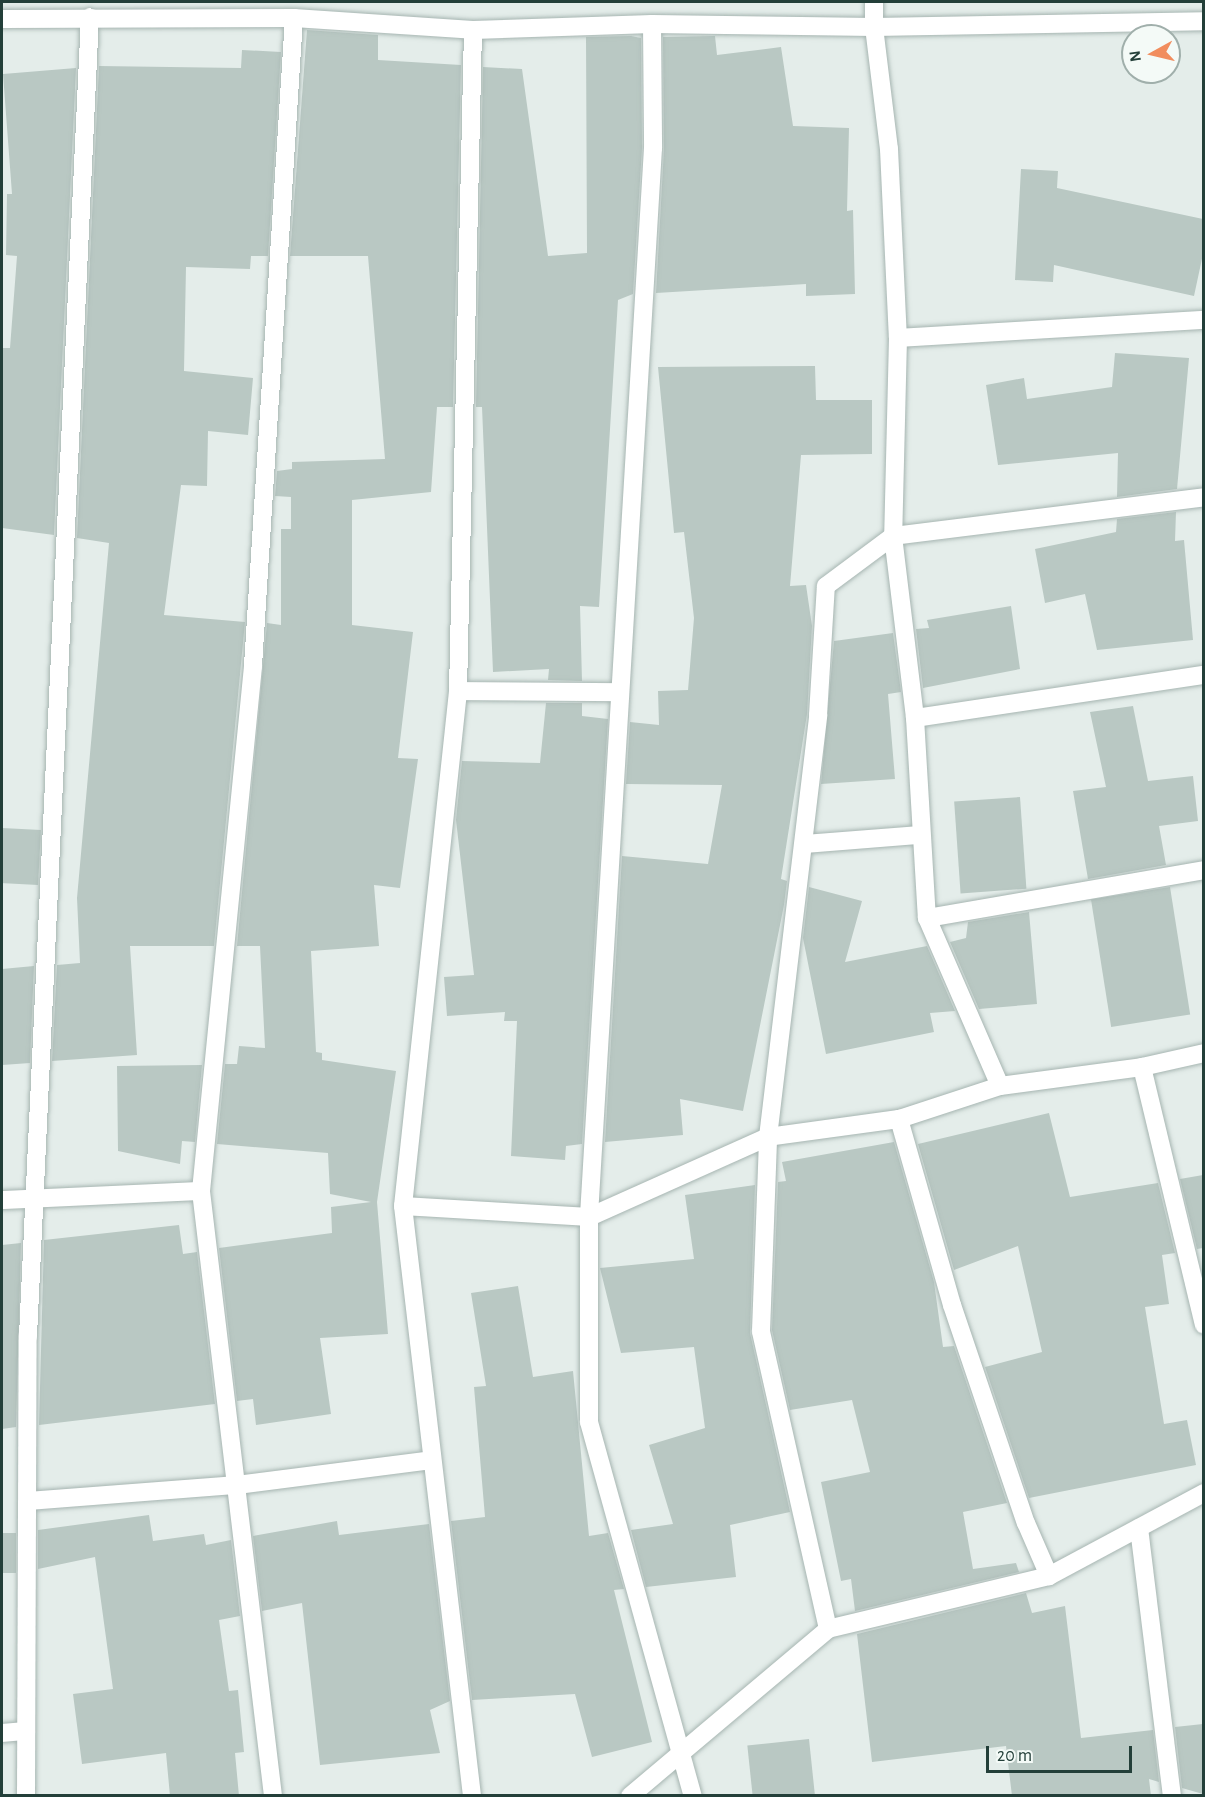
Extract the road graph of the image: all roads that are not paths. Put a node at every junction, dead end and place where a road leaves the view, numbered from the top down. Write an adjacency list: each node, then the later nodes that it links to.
1 (874, 2): 7 (street)
2 (90, 17): 3 (street); 4 (street); 28 (street)
3 (294, 18): 8 (street); 26 (street)
4 (2, 19)
5 (1203, 21): 7 (street)
6 (652, 24): 7 (street); 8 (street); 15 (street)
7 (874, 27): 10 (street)
8 (473, 30): 14 (street)
9 (1203, 320): 10 (street)
10 (898, 339): 12 (street)
11 (1203, 497): 12 (street)
12 (892, 536): 16 (street); 18 (street)
13 (1203, 675): 16 (street)
14 (458, 691): 15 (street); 29 (street)
15 (620, 692): 30 (street)
16 (915, 718): 17 (street)
17 (918, 835): 18 (street); 20 (street)
18 (804, 844): 25 (street)
19 (1203, 870): 20 (street)
20 (927, 918): 23 (street)
21 (1203, 1053): 22 (street)
22 (1142, 1067): 23 (street); 31 (street)
23 (1000, 1086): 24 (street)
24 (900, 1119): 25 (street); 37 (street)
25 (768, 1137): 30 (street); 38 (street)
26 (201, 1191): 28 (street); 33 (street)
27 (2, 1200): 28 (street)
28 (34, 1201): 35 (street)
29 (403, 1206): 30 (street); 32 (street)
30 (589, 1216): 41 (street)
31 (1203, 1325)
32 (431, 1460): 33 (street); 44 (street)
33 (237, 1485): 35 (street); 43 (street)
34 (1203, 1493): 36 (street)
35 (28, 1501): 39 (street)
36 (1139, 1528): 37 (street); 47 (street)
37 (1049, 1576): 38 (street)
38 (828, 1629): 41 (street)
39 (26, 1731): 40 (street); 42 (street)
40 (2, 1732)
41 (679, 1751): 45 (street); 46 (street)
42 (26, 1796)
43 (273, 1796)
44 (472, 1796)
45 (630, 1796)
46 (693, 1796)
47 (1172, 1796)

